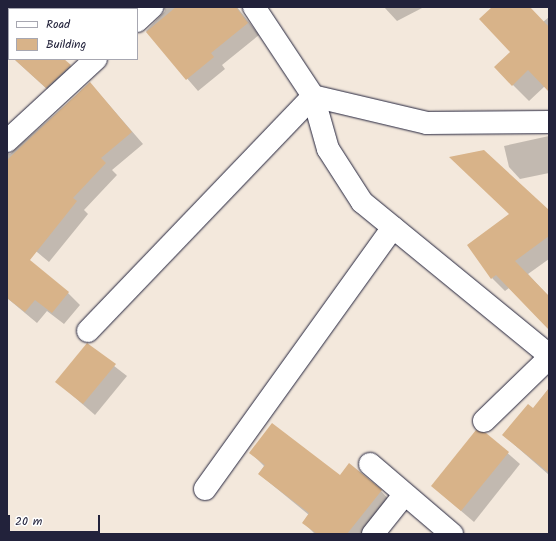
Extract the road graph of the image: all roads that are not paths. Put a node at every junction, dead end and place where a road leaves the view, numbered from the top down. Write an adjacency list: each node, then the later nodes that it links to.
1 (152, 7): 3 (street)
2 (254, 7): 5 (street)
3 (138, 19)
4 (95, 60): 7 (street)
5 (313, 96): 6 (street); 8 (street); 9 (street)
6 (549, 122)
7 (7, 141)
8 (393, 227): 10 (street); 13 (street)
9 (88, 331)
10 (549, 356): 11 (street)
11 (484, 421)
12 (370, 464): 14 (street)
13 (205, 489)
14 (404, 495): 15 (street); 16 (street)
15 (373, 534)
16 (452, 534)

